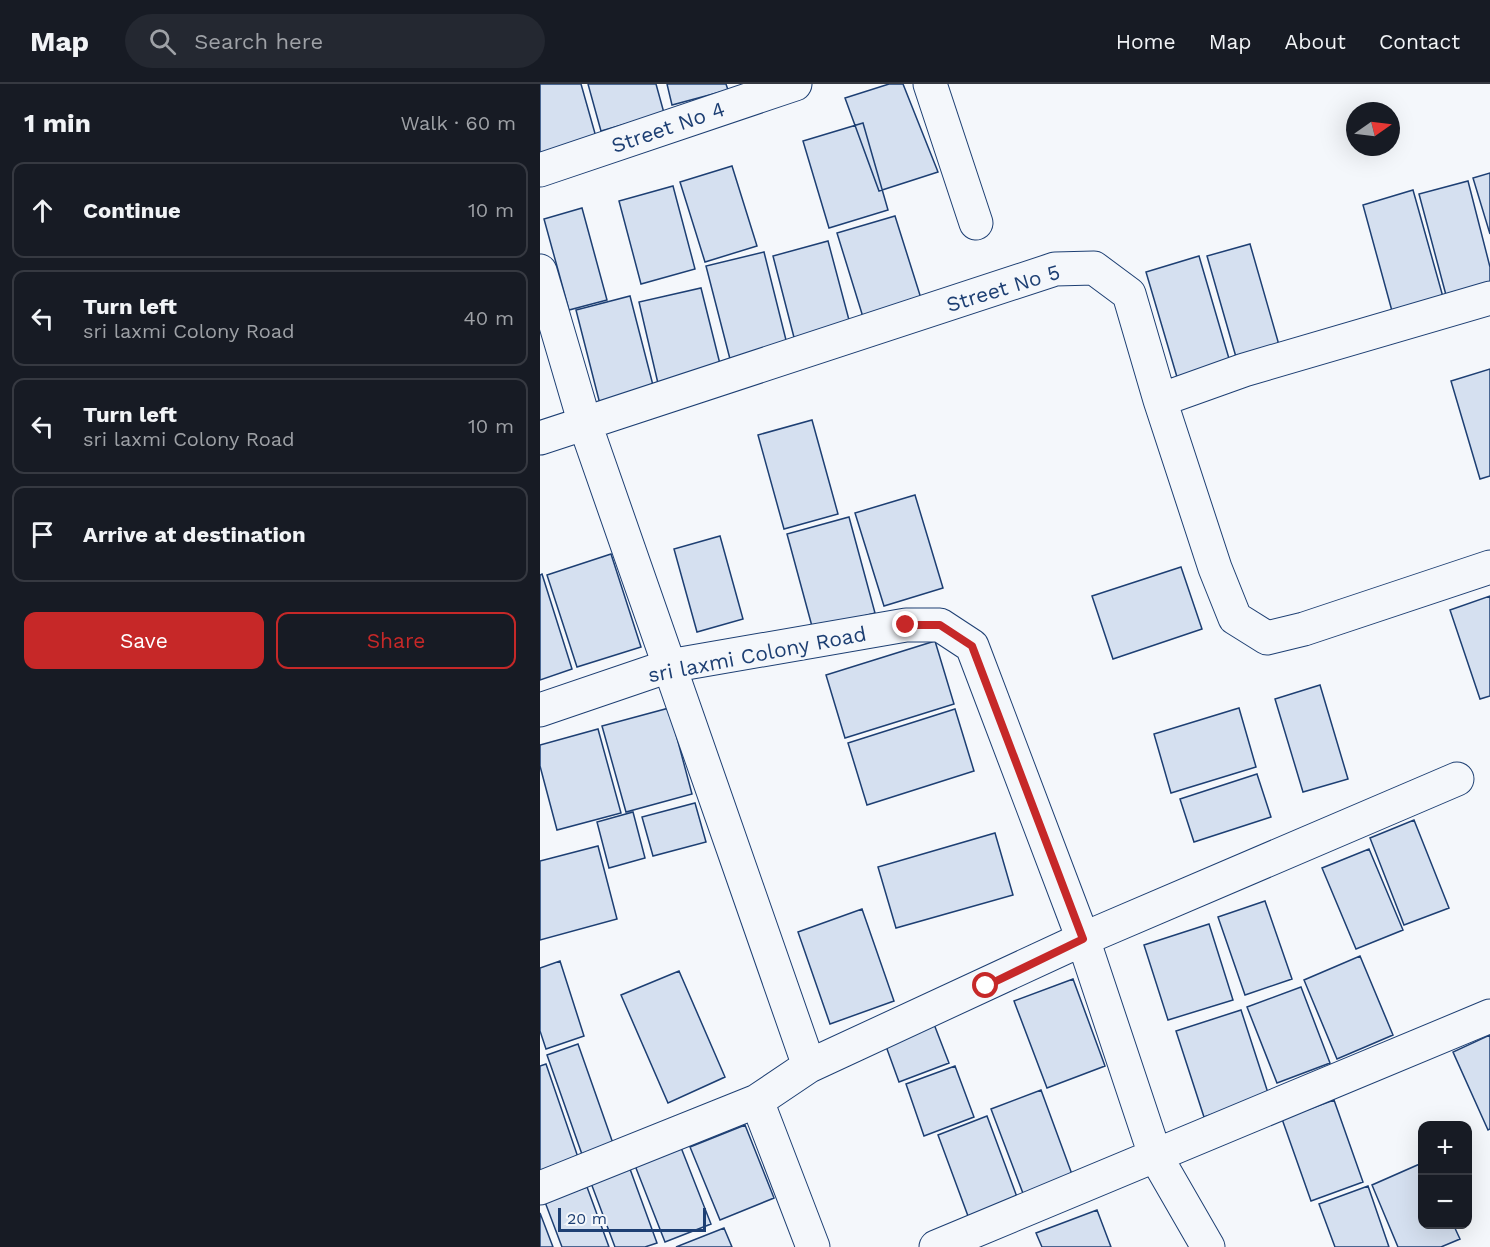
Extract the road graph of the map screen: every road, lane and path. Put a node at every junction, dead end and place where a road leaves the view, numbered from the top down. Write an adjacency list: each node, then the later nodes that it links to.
1 (795, 84): 3 (street, Street No 4)
2 (930, 84): 4 (street)
3 (540, 170)
4 (976, 223)
5 (540, 271): 8 (street)
6 (1490, 298): 7 (street)
7 (1160, 400): 8 (street, Street No 5); 10 (street, Street No 5)
8 (585, 424): 9 (street, Street No 5); 11 (street)
9 (540, 438)
10 (1490, 567)
11 (669, 666): 12 (street, sri laxmi Colony Road); 14 (street, sri laxmi Colony Road); 16 (street)
12 (540, 710)
13 (1457, 779): 14 (street)
14 (1083, 939): 16 (street); 18 (street, sri laxmi Colony Road)
15 (1490, 1016): 18 (street)
16 (809, 1066): 17 (street)
17 (757, 1101): 19 (street); 20 (street)
18 (1155, 1155): 21 (street); 22 (street, sri laxmi Colony Road)
19 (540, 1188)
20 (813, 1247)
21 (936, 1247)
22 (1208, 1247)

